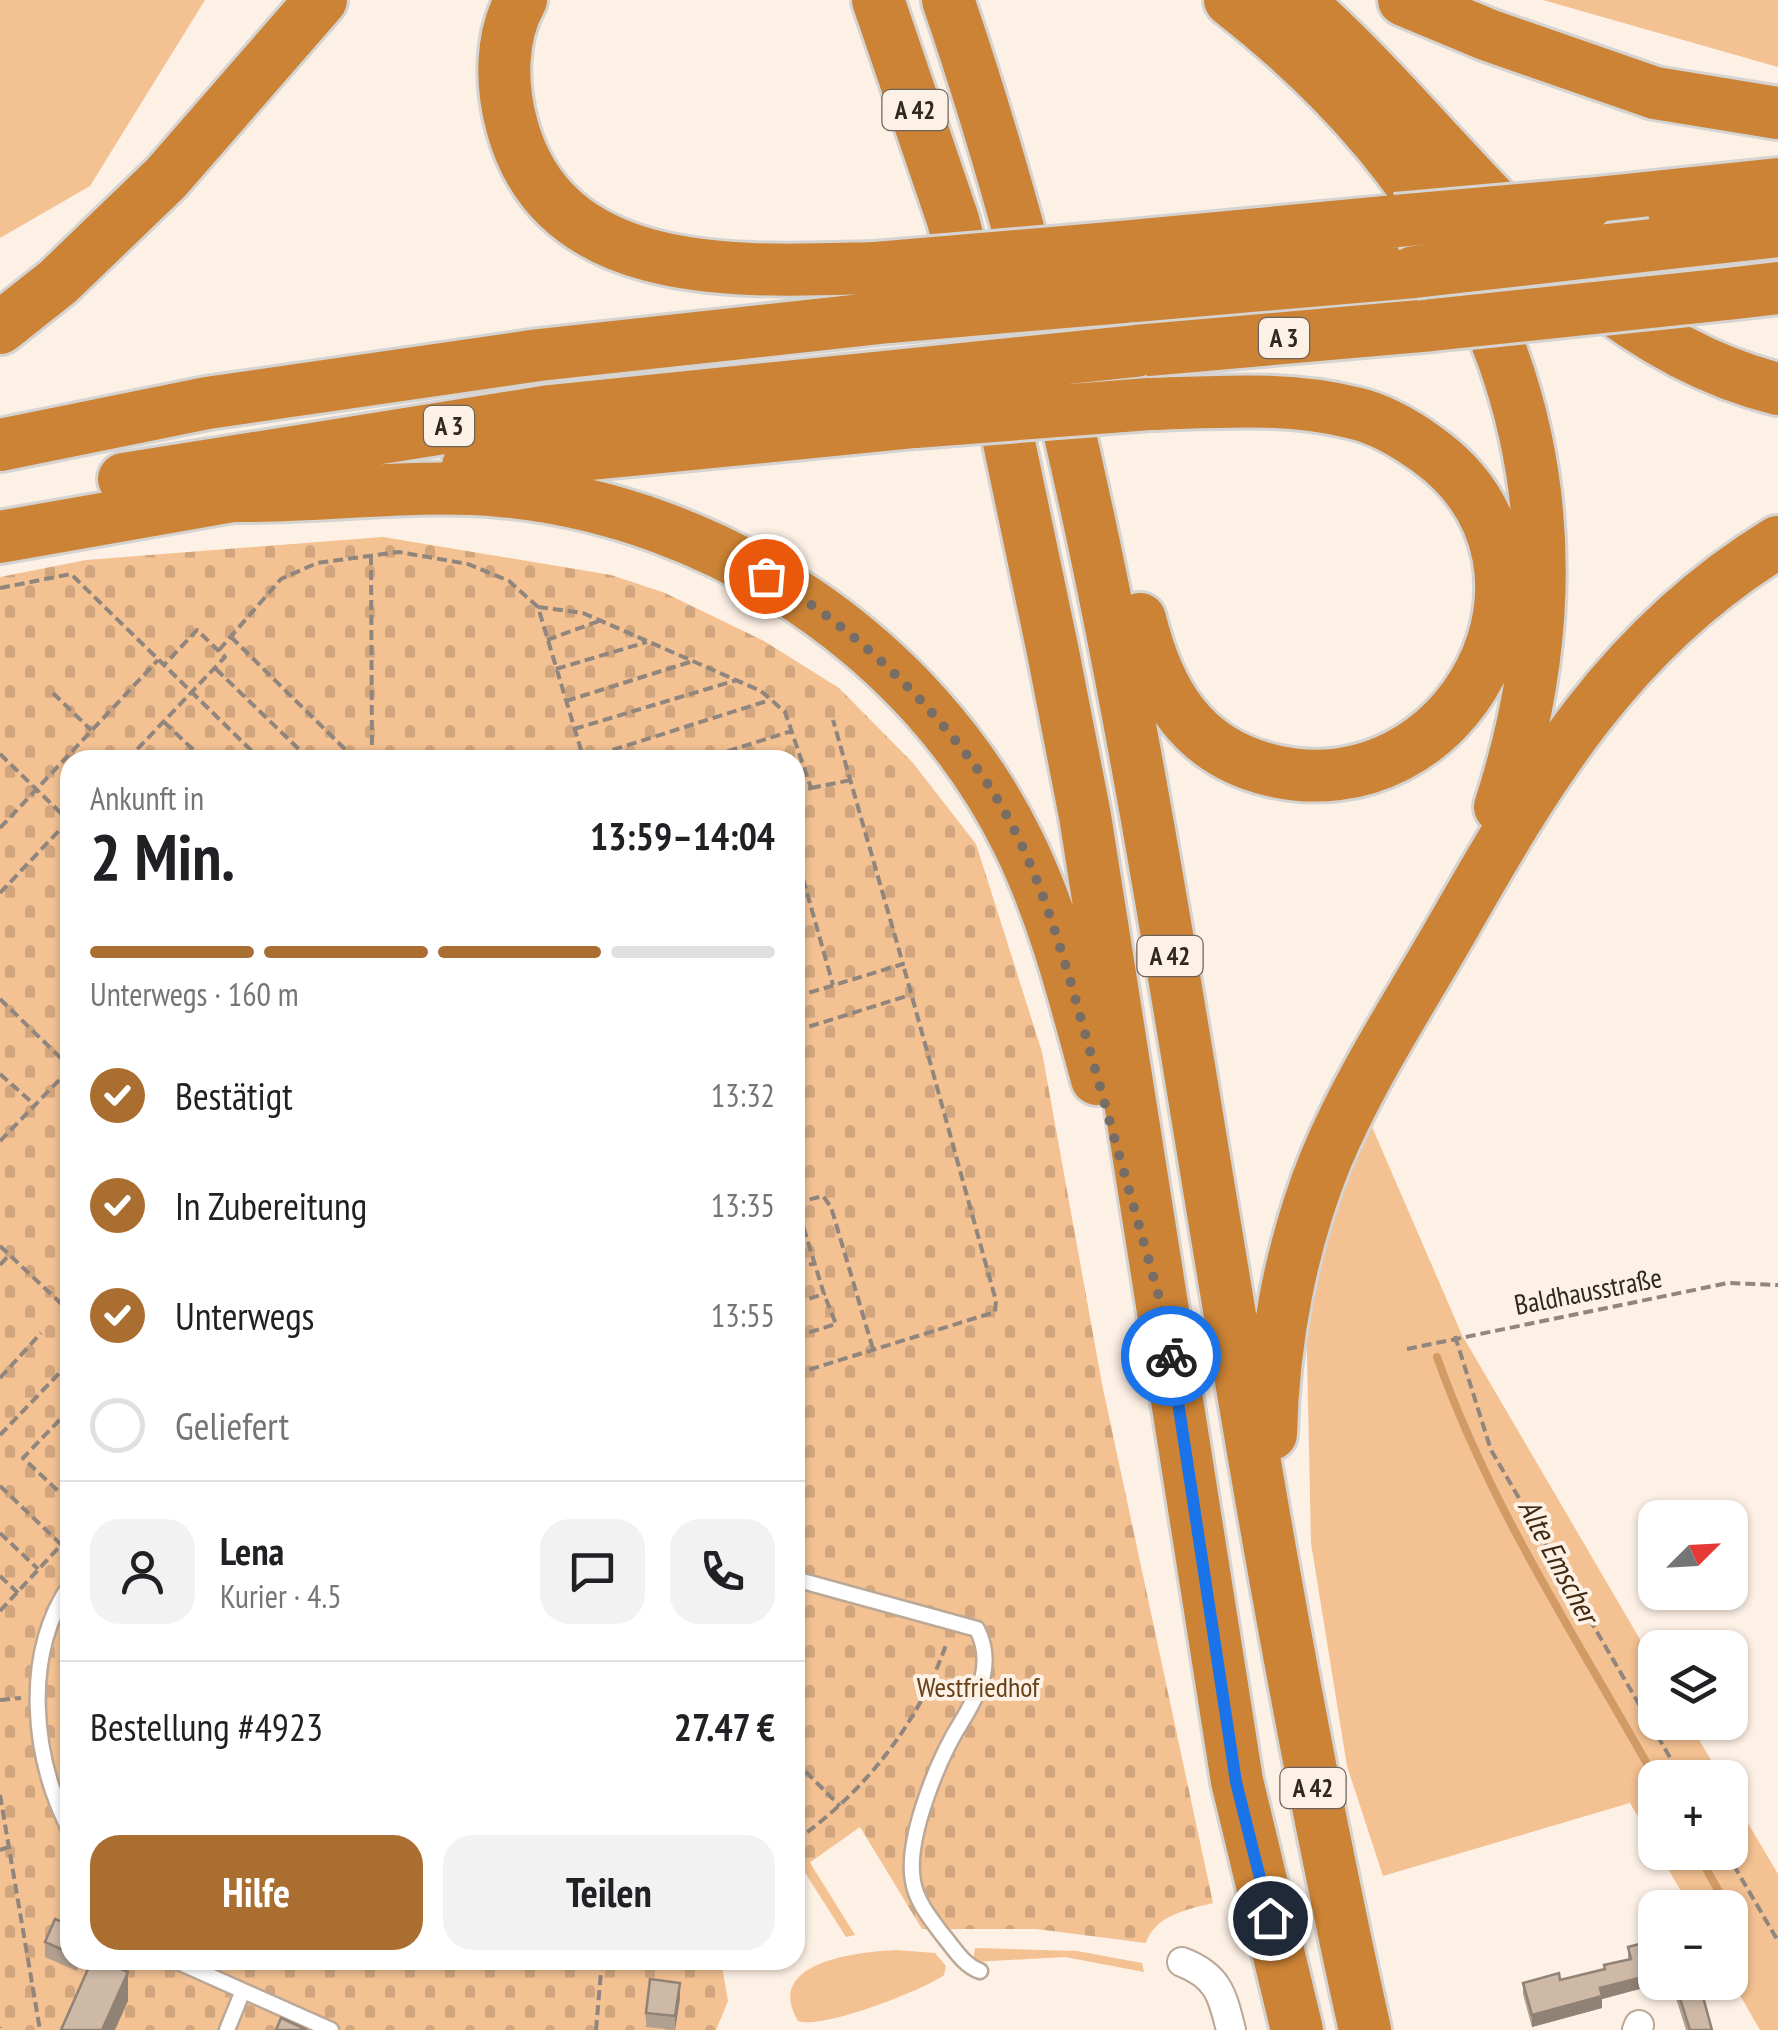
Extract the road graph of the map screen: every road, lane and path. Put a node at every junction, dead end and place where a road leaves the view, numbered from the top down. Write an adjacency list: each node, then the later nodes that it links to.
1 (283, 0): 13 (highway)
2 (322, 0): 13 (highway)
3 (521, 0): 15 (highway, bridge)
4 (850, 0): 12 (highway)
5 (878, 0): 12 (highway, A 42)
6 (948, 0): 18 (highway, A 42)
7 (1230, 0): 72 (highway)
8 (1297, 0): 19 (highway)
9 (1404, 0): 10 (highway)
10 (1778, 113)
11 (1778, 184): 15 (highway, bridge)
12 (953, 220): 95 (highway, A 42)
13 (114, 228): 17 (highway)
14 (1778, 232): 15 (highway, A 3, bridge)
15 (1117, 272): 21 (highway, A 3, bridge)
16 (1778, 288): 20 (highway, A 3, bridge)
17 (0, 328)
18 (1057, 369): 20 (highway, bridge); 111 (highway, A 42)
19 (1778, 389)
20 (909, 399): 22 (highway); 23 (highway, A 3)
21 (0, 446)
22 (236, 496): 24 (highway); 95 (highway)
23 (0, 504)
24 (0, 537)
25 (1778, 542): 72 (highway)
26 (371, 555): 28 (path); 30 (path); 55 (path)
27 (0, 588): 34 (path)
28 (538, 608): 29 (path); 31 (path)
29 (600, 621): 31 (path); 32 (path)
30 (231, 637): 33 (path); 54 (path)
31 (547, 640): 38 (path)
32 (648, 642): 35 (path); 38 (path)
33 (218, 650): 36 (path); 37 (path)
34 (158, 660): 36 (path); 47 (path)
35 (692, 661): 39 (path); 43 (path)
36 (164, 665): 40 (path)
37 (215, 668): 40 (path); 53 (path)
38 (556, 670): 43 (path)
39 (738, 680): 42 (path); 46 (path)
40 (192, 692): 45 (path); 52 (path)
41 (52, 693): 47 (path)
42 (772, 700): 48 (path); 57 (path)
43 (566, 701): 46 (path)
44 (834, 720): 63 (path)
45 (164, 722): 50 (path); 51 (path)
46 (574, 729): 56 (path)
47 (91, 730): 49 (path)
48 (792, 730): 58 (path); 59 (path)
49 (72, 750)
50 (137, 750)
51 (193, 750)
52 (252, 750)
53 (300, 750)
54 (346, 750)
55 (370, 750)
56 (581, 750)
57 (615, 750)
58 (731, 750)
59 (796, 750)
60 (0, 754): 65 (path)
61 (60, 763): 65 (path)
62 (805, 774): 64 (path)
63 (850, 780): 64 (path); 73 (path)
64 (812, 788): 66 (path)
65 (36, 789): 67 (path); 68 (path)
66 (805, 790)
67 (60, 811)
68 (0, 828)
69 (60, 830): 71 (path)
70 (805, 886): 74 (path)
71 (0, 893)
72 (1472, 894): 111 (highway)
73 (903, 964): 74 (path); 76 (path)
74 (833, 986): 75 (path)
75 (805, 994)
76 (912, 994): 78 (path); 99 (path)
77 (0, 999): 79 (path)
78 (805, 1027)
79 (60, 1058)
80 (0, 1074): 82 (path)
81 (60, 1079): 82 (path)
82 (35, 1105): 83 (path)
83 (0, 1141)
84 (805, 1201): 99 (path)
85 (805, 1233): 88 (path)
86 (0, 1246): 87 (path)
87 (10, 1255): 89 (path); 94 (path)
88 (814, 1263): 90 (path); 92 (path)
89 (0, 1265)
90 (805, 1266)
91 (1778, 1285): 98 (path, Baldhausstraße)
92 (824, 1294): 93 (path); 97 (path)
93 (805, 1300)
94 (60, 1302)
95 (1164, 1315): 139 (highway, A 42)
96 (41, 1333): 103 (path)
97 (805, 1333)
98 (1455, 1336): 100 (path, Baldhausstraße); 119 (path)
99 (872, 1349): 101 (path)
100 (1406, 1349)
101 (805, 1371)
102 (60, 1372): 105 (path)
103 (0, 1378)
104 (60, 1419): 107 (path)
105 (0, 1435)
106 (0, 1486): 109 (path)
107 (60, 1493)
108 (0, 1533): 112 (path)
109 (60, 1543)
110 (60, 1545): 112 (path)
111 (1269, 1545): 140 (highway, A 42)
112 (38, 1570): 115 (path)
113 (0, 1576): 115 (path)
114 (805, 1582): 118 (lane)
115 (18, 1592): 117 (path)
116 (60, 1599): 123 (lane)
117 (0, 1612)
118 (952, 1624): 122 (path); 132 (lane)
119 (1672, 1760)
120 (805, 1771): 122 (path)
121 (0, 1795): 125 (path)
122 (840, 1806): 124 (path)
123 (60, 1808)
124 (805, 1834)
125 (11, 1846): 126 (path); 134 (path)
126 (0, 1850)
127 (1737, 1870): 128 (path)
128 (1778, 1941)
129 (1182, 1962): 138 (street)
130 (195, 1970): 133 (lane)
131 (601, 1970): 137 (path)
132 (980, 1971)
133 (242, 1993): 135 (lane); 136 (lane)
134 (40, 2030)
135 (227, 2030)
136 (331, 2030)
137 (596, 2030)
138 (1231, 2030)
139 (1297, 2030)
140 (1365, 2030)

